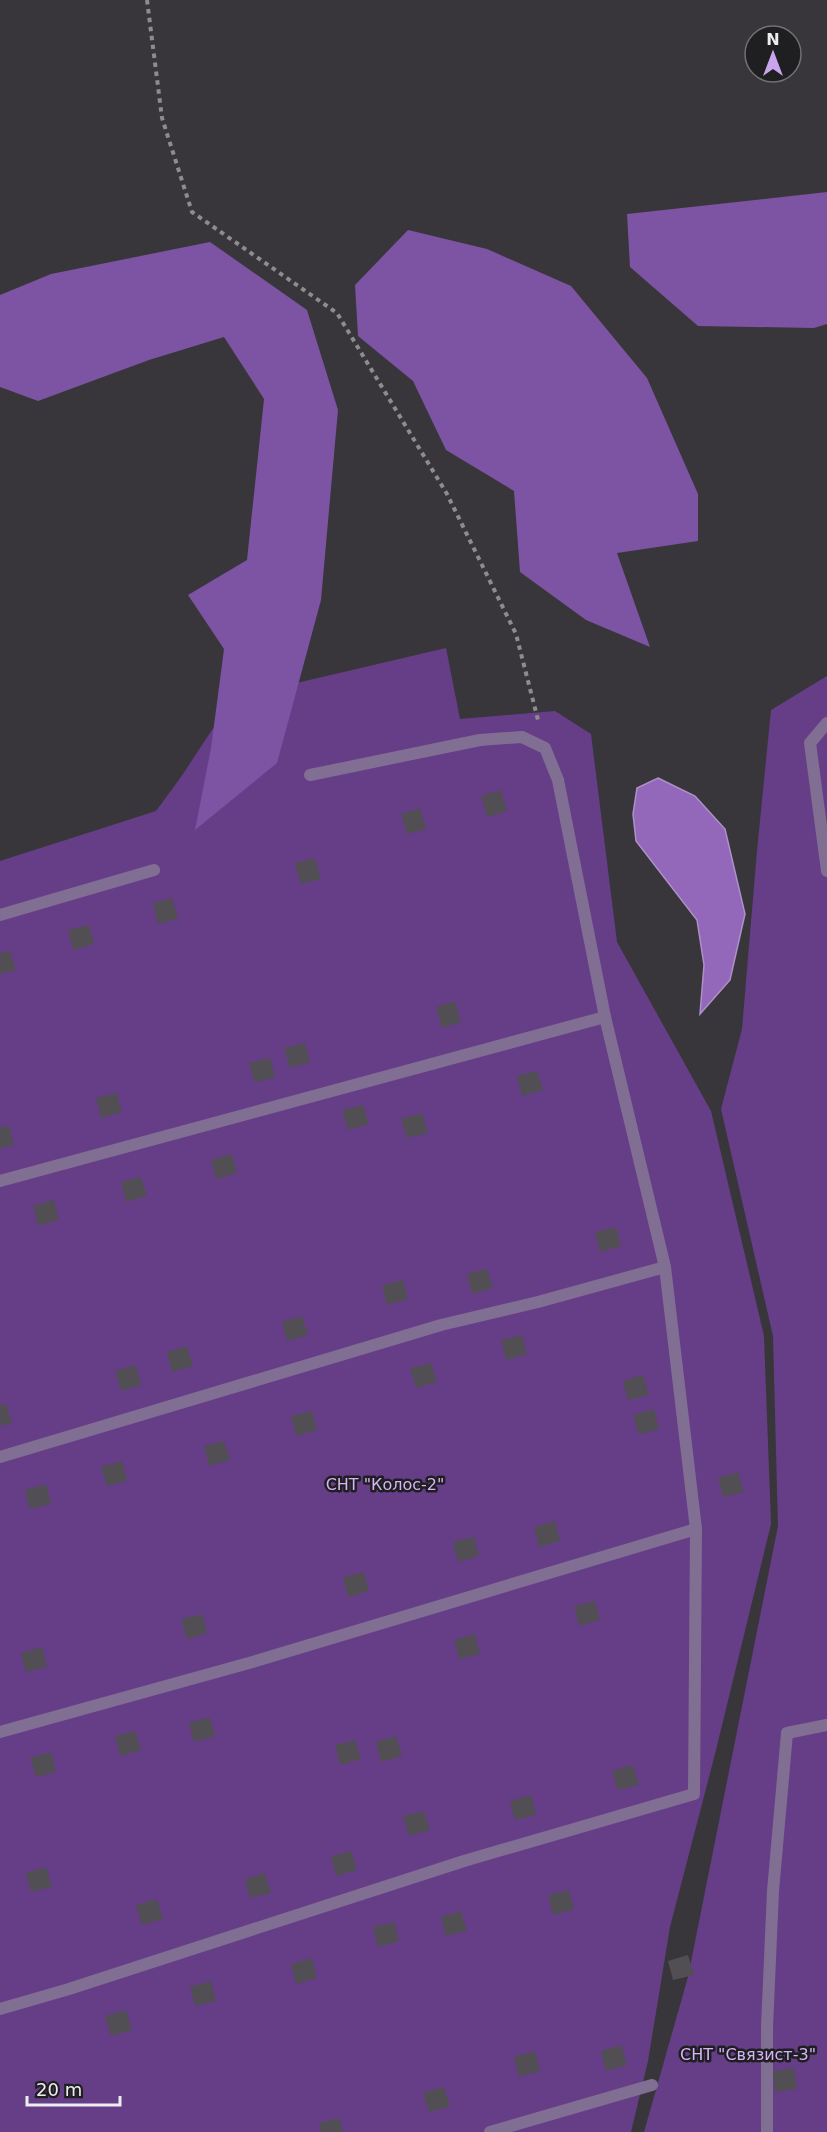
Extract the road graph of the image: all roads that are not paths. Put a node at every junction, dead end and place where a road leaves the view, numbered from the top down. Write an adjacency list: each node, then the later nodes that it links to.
1 (827, 723): 4 (lane)
2 (310, 775): 6 (lane)
3 (154, 870): 5 (lane)
4 (827, 871)
5 (0, 915)
6 (605, 1017): 7 (lane); 8 (lane)
7 (0, 1181)
8 (665, 1267): 9 (lane); 10 (lane)
9 (0, 1457)
10 (696, 1530): 12 (lane); 13 (lane)
11 (827, 1725): 16 (lane)
12 (0, 1731)
13 (0, 2009)
14 (652, 2085): 15 (lane)
15 (490, 2132)
16 (767, 2132)

